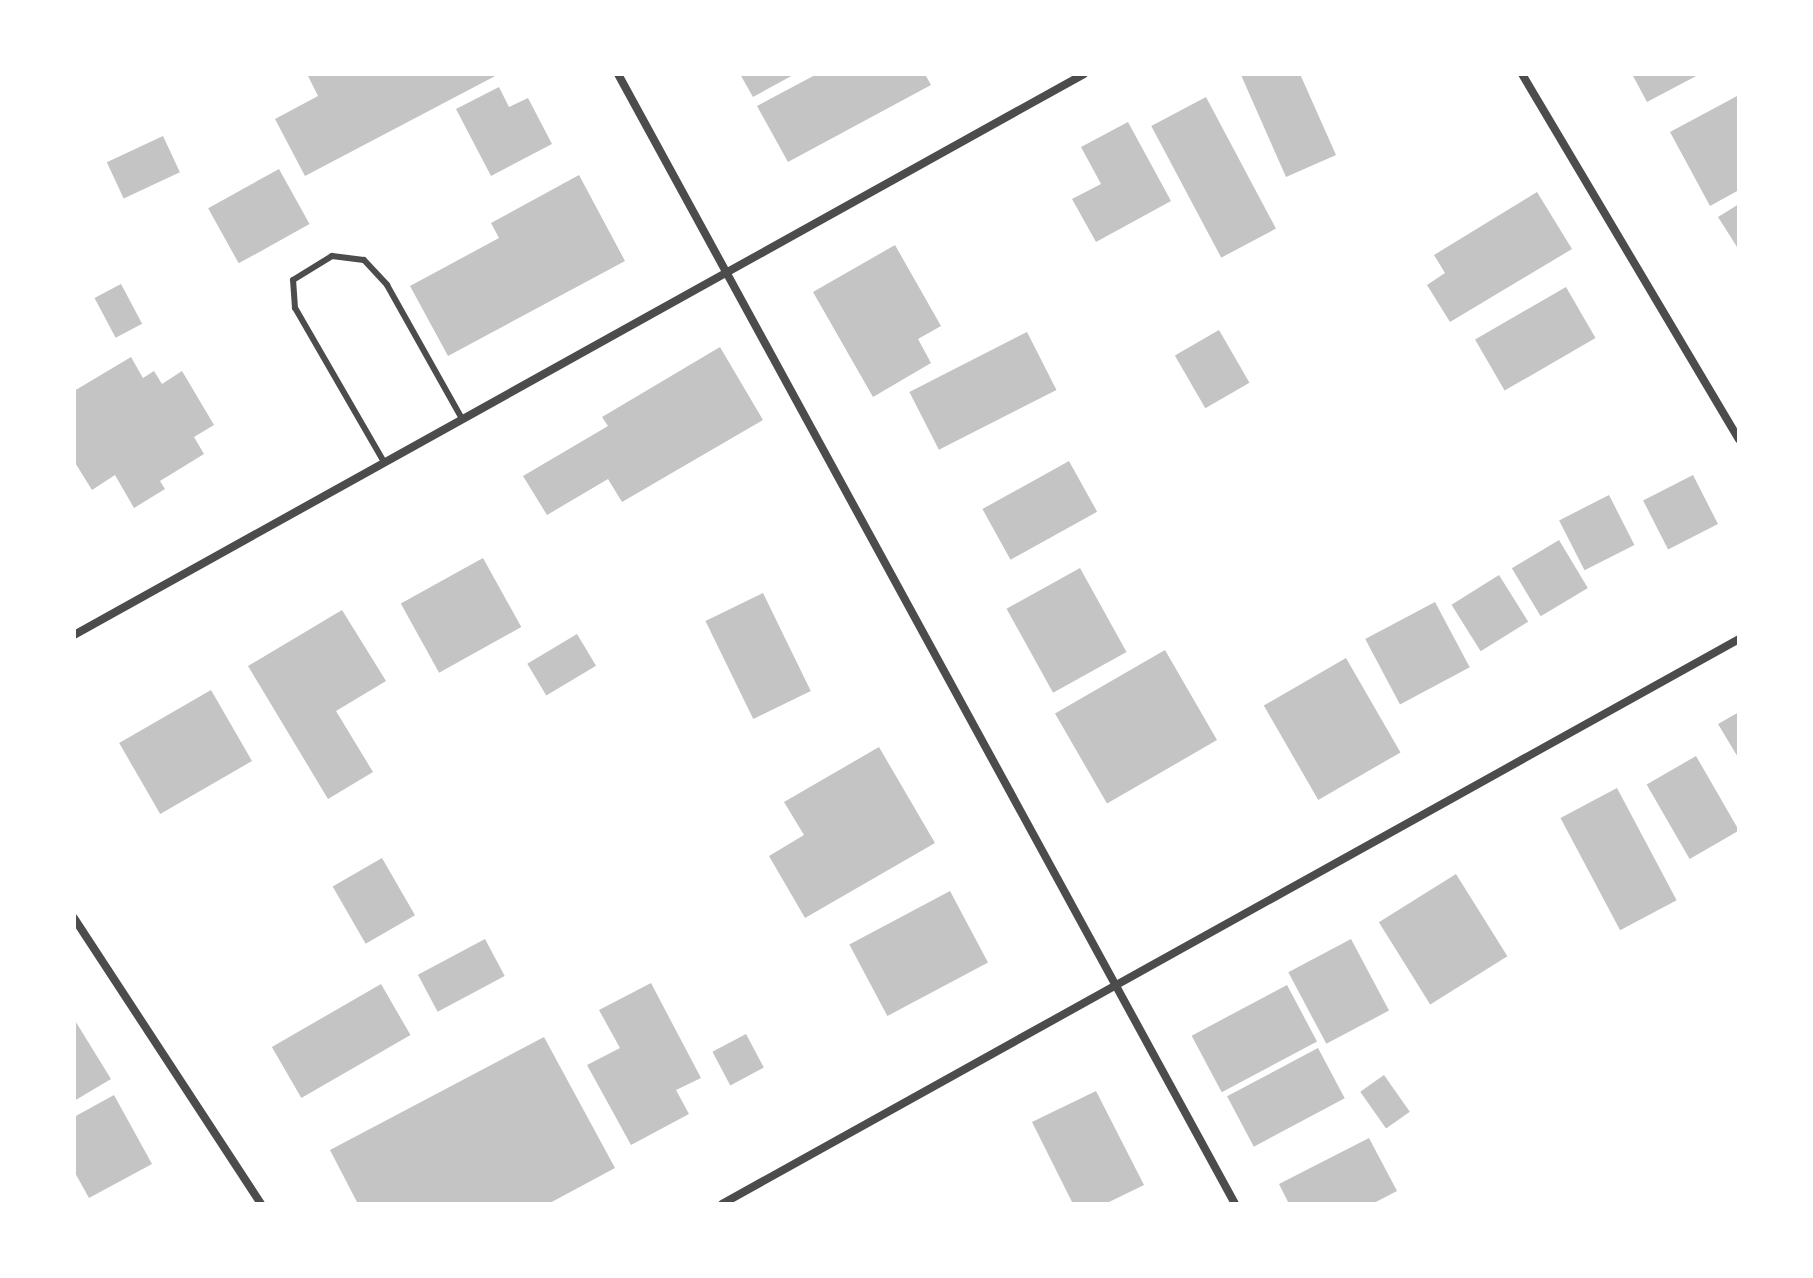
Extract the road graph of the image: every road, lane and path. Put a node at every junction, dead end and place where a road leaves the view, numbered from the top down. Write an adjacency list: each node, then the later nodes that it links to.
1 (618, 74): 4 (street)
2 (1084, 74): 4 (street)
3 (1522, 74): 6 (street)
4 (726, 270): 5 (street); 11 (street)
5 (461, 417): 7 (street); 7 (lane)
6 (1739, 439)
7 (384, 462): 8 (street)
8 (74, 635)
9 (1739, 639): 11 (street)
10 (74, 918): 12 (street)
11 (1116, 984): 13 (street); 14 (street)
12 (261, 1204)
13 (722, 1204)
14 (1235, 1204)

